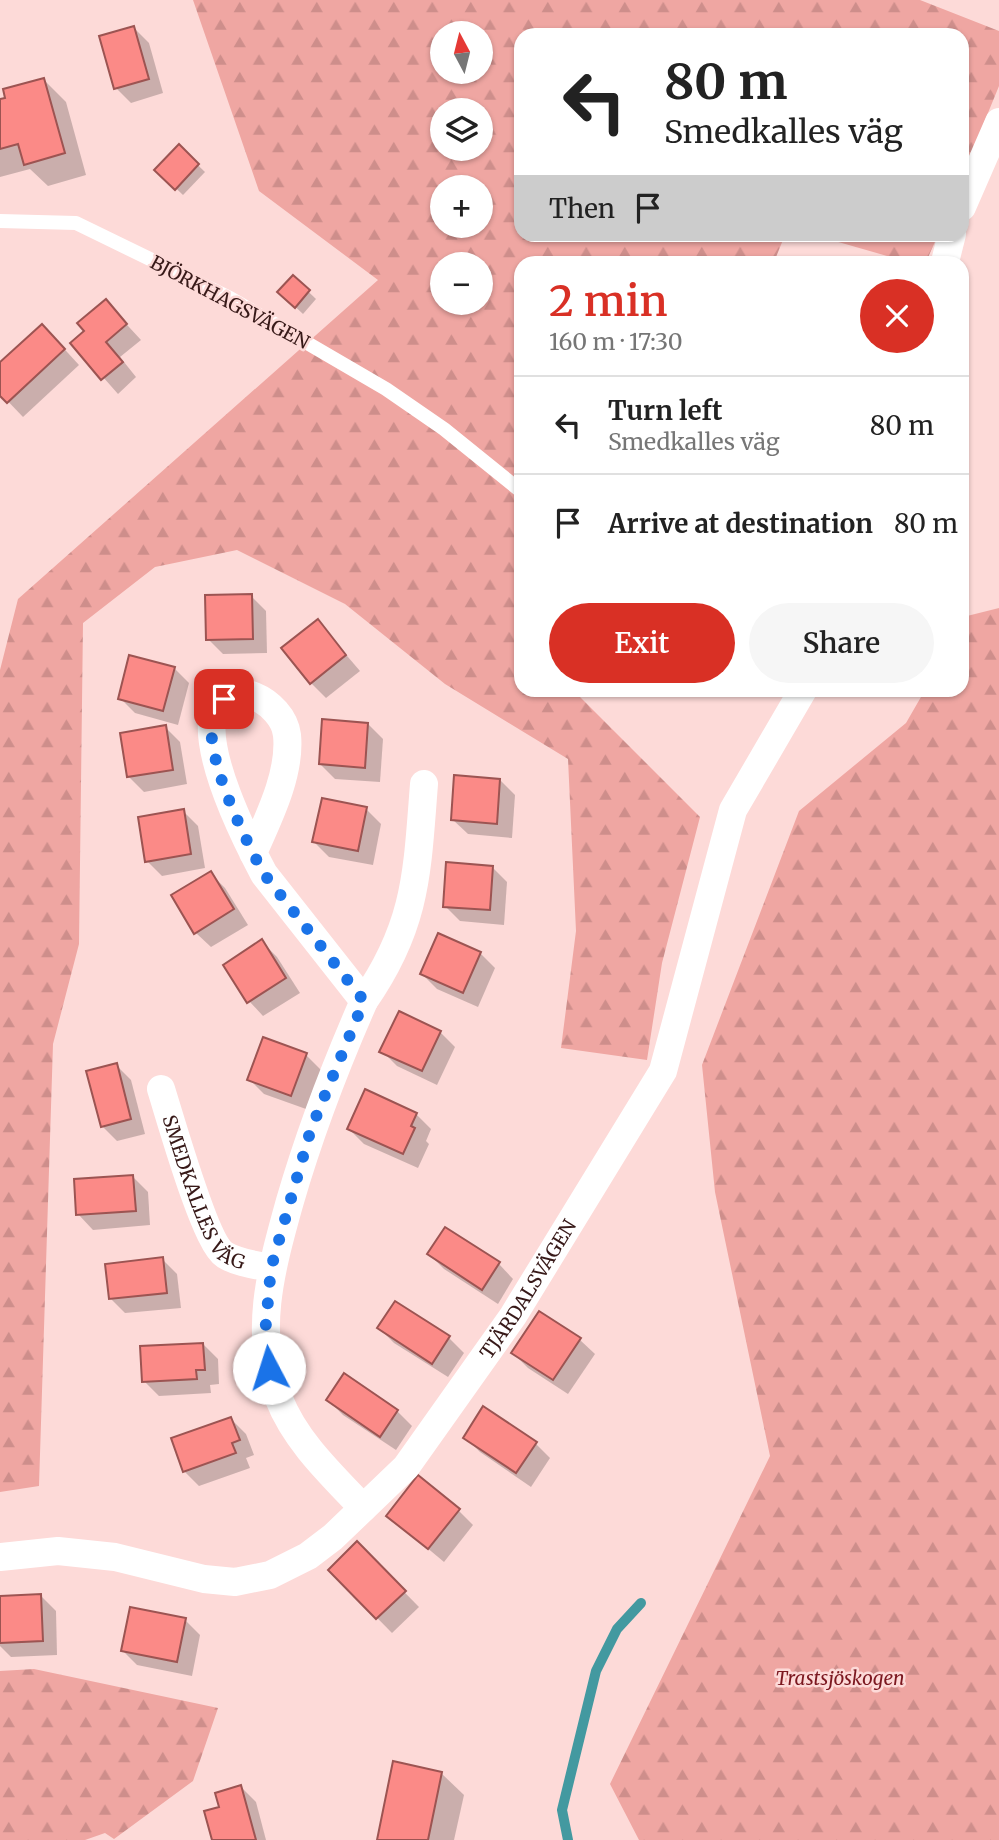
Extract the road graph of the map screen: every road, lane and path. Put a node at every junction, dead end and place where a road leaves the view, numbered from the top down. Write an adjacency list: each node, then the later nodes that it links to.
1 (999, 122): 2 (street)
2 (969, 191)
3 (0, 221): 4 (lane, BJÖRKHAGSVÄGEN)
4 (514, 486)
5 (799, 697): 11 (street, TJÄRDALSVÄGEN)
6 (424, 784): 8 (street, SMEDKALLES VÄG)
7 (253, 853): 7 (street); 8 (street)
8 (364, 1001): 10 (street, SMEDKALLES VÄG)
9 (161, 1089): 10 (street, SMEDKALLES VÄG)
10 (271, 1268): 11 (street, SMEDKALLES VÄG)
11 (363, 1508): 12 (street, TJÄRDALSVÄGEN)
12 (0, 1557)

